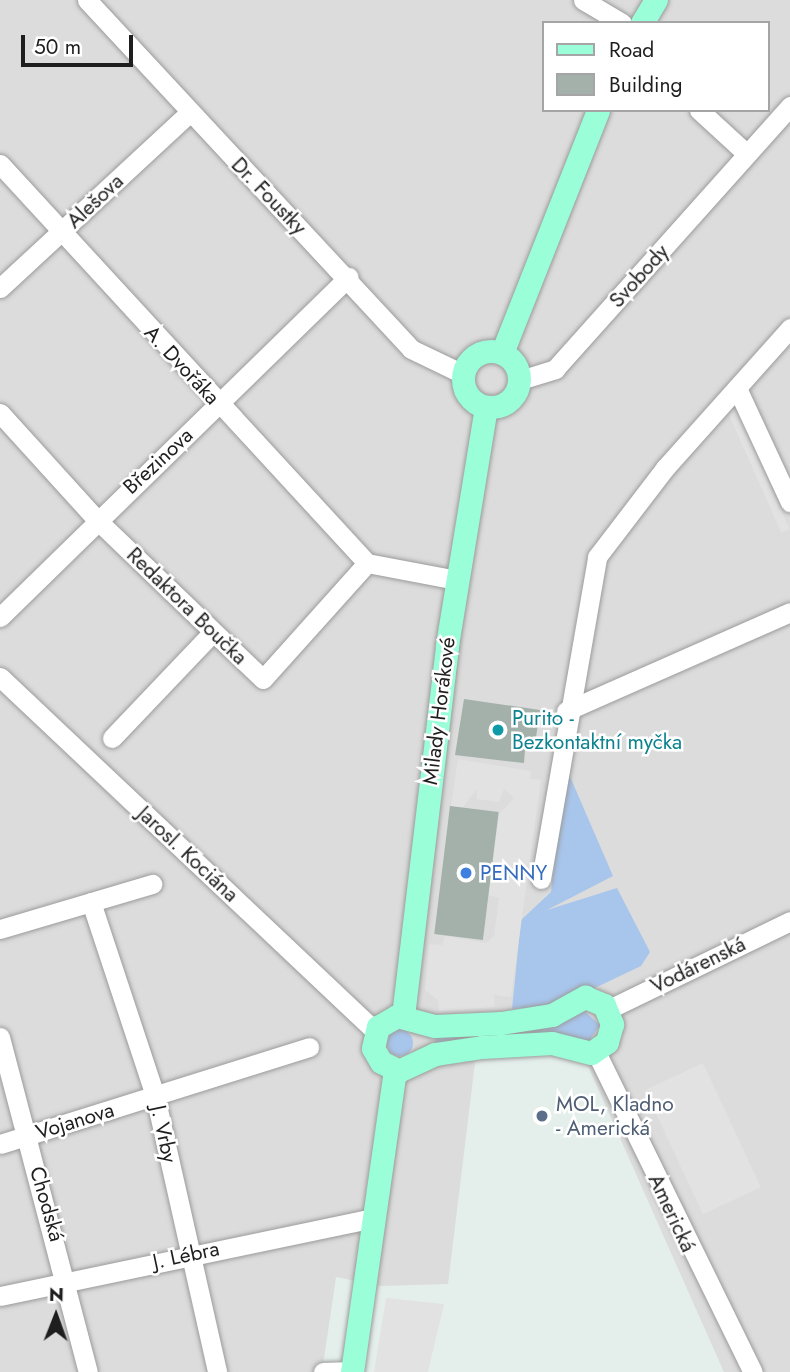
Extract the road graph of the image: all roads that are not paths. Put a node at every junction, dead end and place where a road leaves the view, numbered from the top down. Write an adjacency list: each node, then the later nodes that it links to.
1 (87, 0): 9 (street, Dr. Foustky)
2 (583, 0): 4 (street)
3 (656, 0): 5 (main road)
4 (619, 21)
5 (643, 21)
6 (790, 106): 10 (street, Svobody)
7 (597, 112): 16 (main road)
8 (701, 112): 10 (street)
9 (189, 113): 12 (street, Alešova); 13 (street, Dr. Foustky)
10 (747, 154): 18 (street, Svobody)
11 (0, 164): 12 (street, A. Dvořáka)
12 (61, 233): 14 (street, Alešova); 20 (street, A. Dvořáka)
13 (349, 277): 17 (street, Dr. Foustky); 20 (street, Březinova)
14 (0, 288)
15 (790, 328): 19 (street)
16 (502, 353): 17 (main road); 18 (main road)
17 (463, 374): 21 (main road)
18 (520, 380): 21 (main road)
19 (737, 388): 23 (street); 31 (street)
20 (219, 405): 24 (street, Březinova); 25 (street, A. Dvořáka)
21 (486, 407): 26 (main road, Milady Horákové)
22 (0, 413): 24 (street, Redaktora Boučka)
23 (790, 502)
24 (96, 519): 28 (street, Březinova); 29 (street, Redaktora Boučka)
25 (367, 564): 26 (street); 29 (street, Redaktora Boučka)
26 (457, 580): 39 (main road, Milady Horákové)
27 (790, 612): 31 (street)
28 (0, 617)
29 (213, 632): 32 (street)
30 (0, 677): 40 (street, Jarosl. Kociána)
31 (566, 710): 33 (street)
32 (112, 738)
33 (541, 879)
34 (152, 884): 35 (street)
35 (91, 902): 37 (street); 45 (street, J. Vrby)
36 (790, 921): 38 (street, Vodárenská)
37 (0, 929)
38 (607, 1010): 39 (main road); 43 (main road)
39 (403, 1016): 40 (main road)
40 (376, 1032): 44 (main road)
41 (0, 1037): 46 (street, Chodská)
42 (309, 1047): 45 (street, Vojanova)
43 (596, 1052): 44 (main road); 56 (street, Americká)
44 (395, 1070): 48 (main road)
45 (155, 1096): 46 (street, Vojanova); 49 (street, J. Vrby)
46 (28, 1136): 47 (street, Vojanova); 50 (street, Chodská)
47 (0, 1144)
48 (372, 1218): 49 (street, J. Lébra); 52 (main road)
49 (190, 1254): 50 (street, J. Lébra); 54 (street, J. Vrby)
50 (69, 1280): 51 (street, J. Lébra); 53 (street, Chodská)
51 (0, 1296)
52 (352, 1371): 55 (street)
53 (88, 1372)
54 (217, 1372)
55 (323, 1372)
56 (752, 1372)

